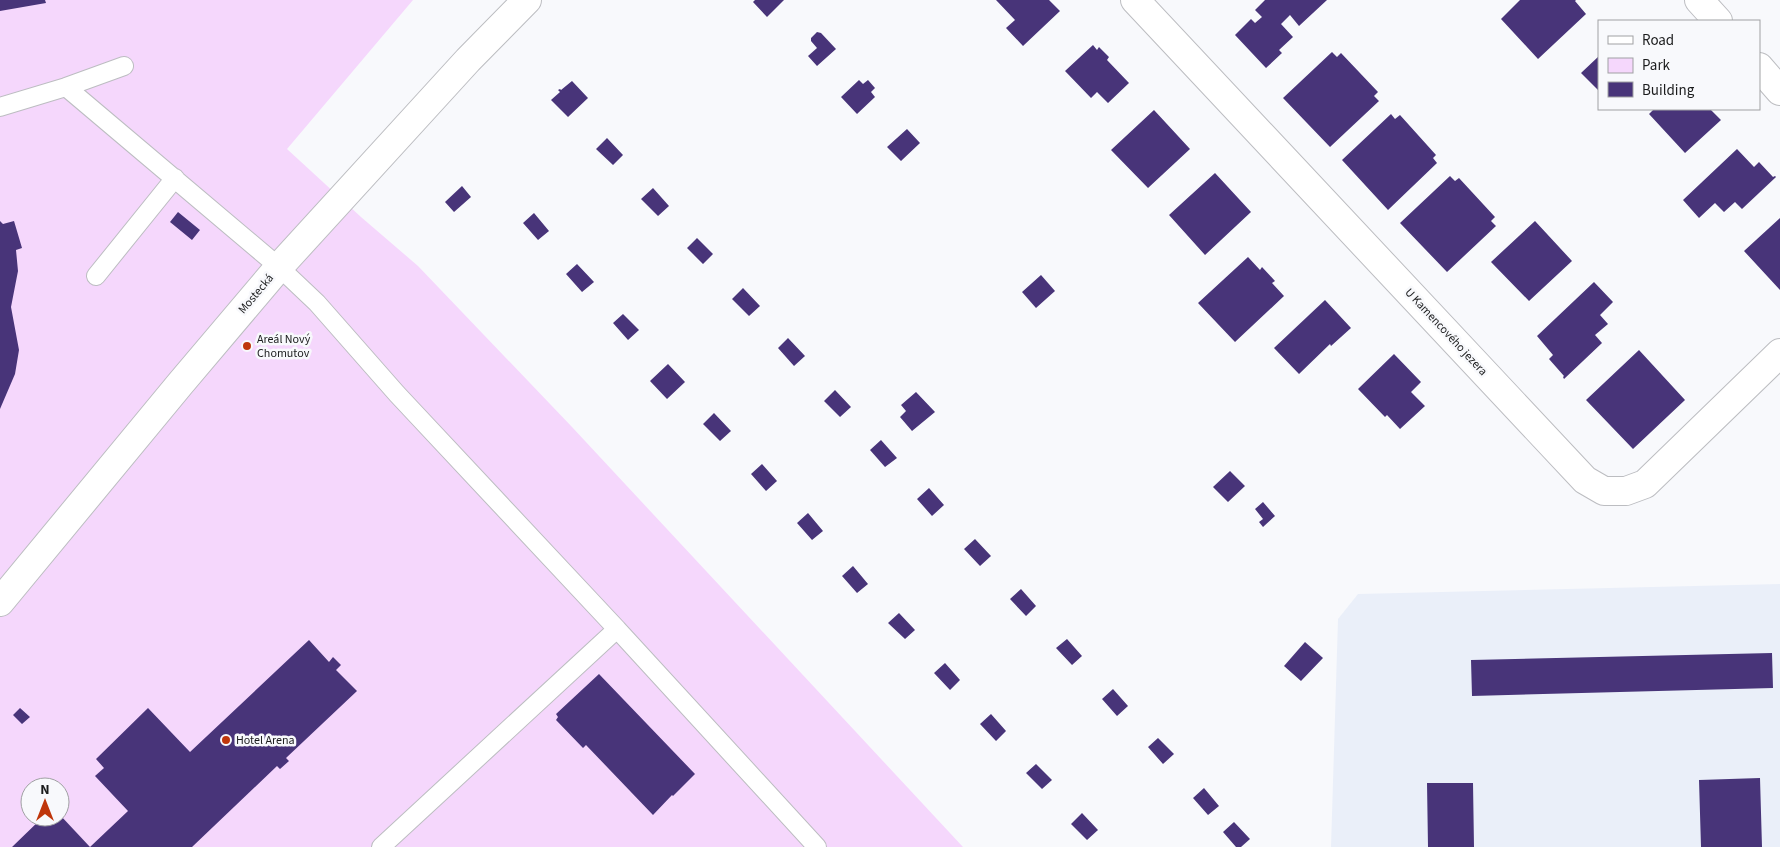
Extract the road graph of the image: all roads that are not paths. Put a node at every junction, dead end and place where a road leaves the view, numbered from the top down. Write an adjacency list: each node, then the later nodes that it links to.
1 (527, 0): 11 (street, Mostecká)
2 (1135, 0): 13 (street, U Kamencového jezera)
3 (1699, 0): 4 (street)
4 (1717, 20)
5 (124, 66): 7 (lane)
6 (1760, 68): 8 (street)
7 (66, 87): 9 (lane); 10 (lane)
8 (1780, 91)
9 (0, 107)
10 (175, 178): 11 (lane); 12 (lane)
11 (279, 267): 14 (street, Mostecká); 15 (lane)
12 (96, 276)
13 (1780, 353)
14 (0, 602)
15 (617, 629): 16 (lane); 17 (lane)
16 (380, 847)
17 (817, 847)

